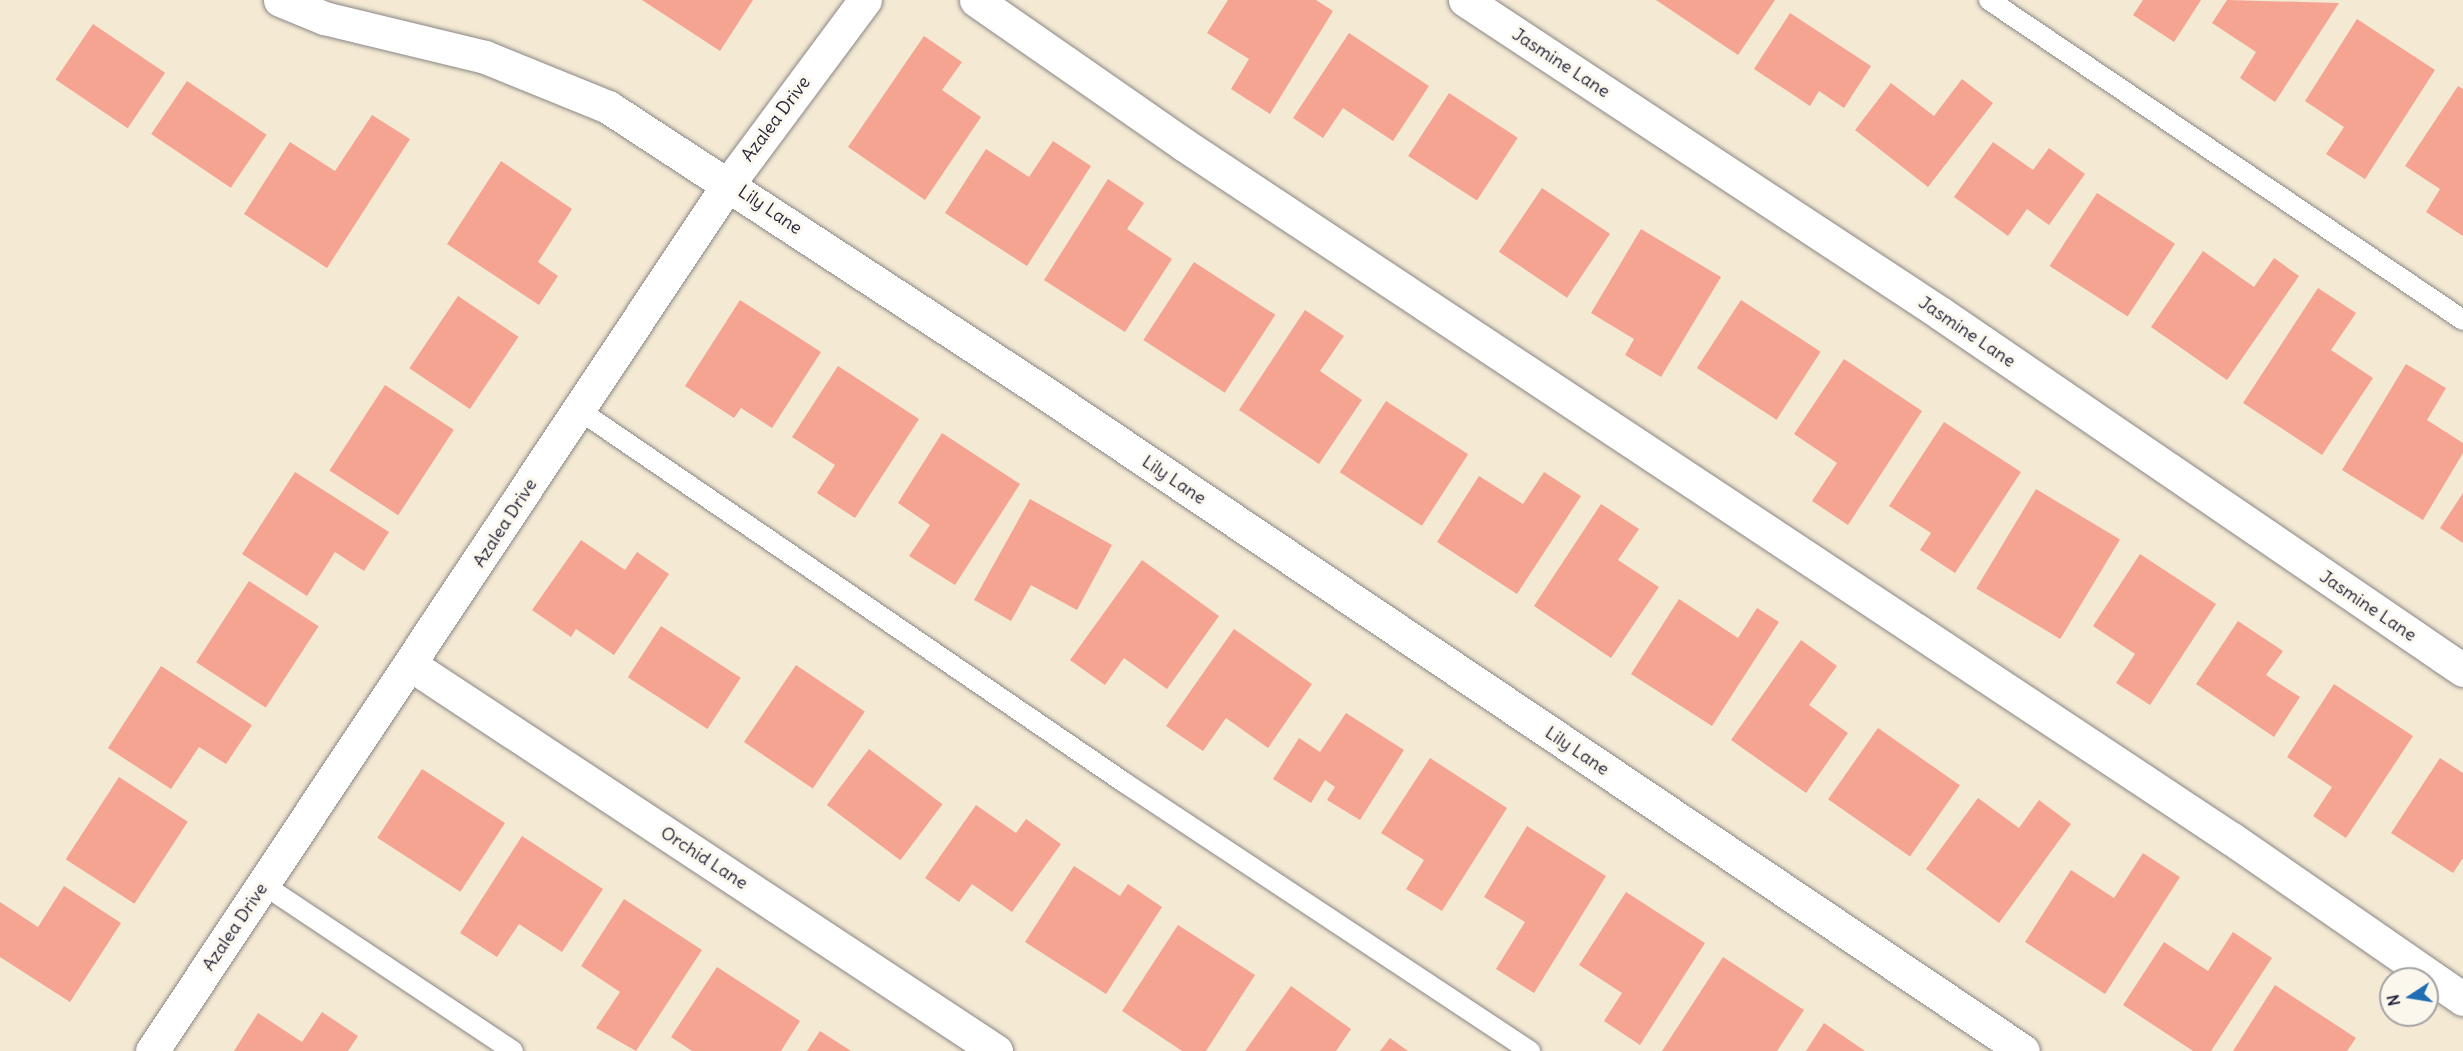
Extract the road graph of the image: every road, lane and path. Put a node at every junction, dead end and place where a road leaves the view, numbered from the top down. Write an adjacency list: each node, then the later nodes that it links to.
1 (280, 0): 6 (street, Lily Lane)
2 (864, 0): 6 (street, Azalea Drive)
3 (976, 0): 12 (street)
4 (1465, 0): 10 (street, Jasmine Lane)
5 (1989, 0): 7 (lane)
6 (729, 183): 8 (street, Azalea Drive); 17 (street, Lily Lane)
7 (2463, 320)
8 (579, 410): 9 (street, Azalea Drive); 16 (lane)
9 (411, 665): 11 (street, Azalea Drive); 15 (street, Orchid Lane)
10 (2463, 670)
11 (264, 885): 13 (street, Azalea Drive); 14 (lane)
12 (2463, 999)
13 (153, 1051)
14 (513, 1051)
15 (996, 1051)
16 (1530, 1051)
17 (2023, 1051)

